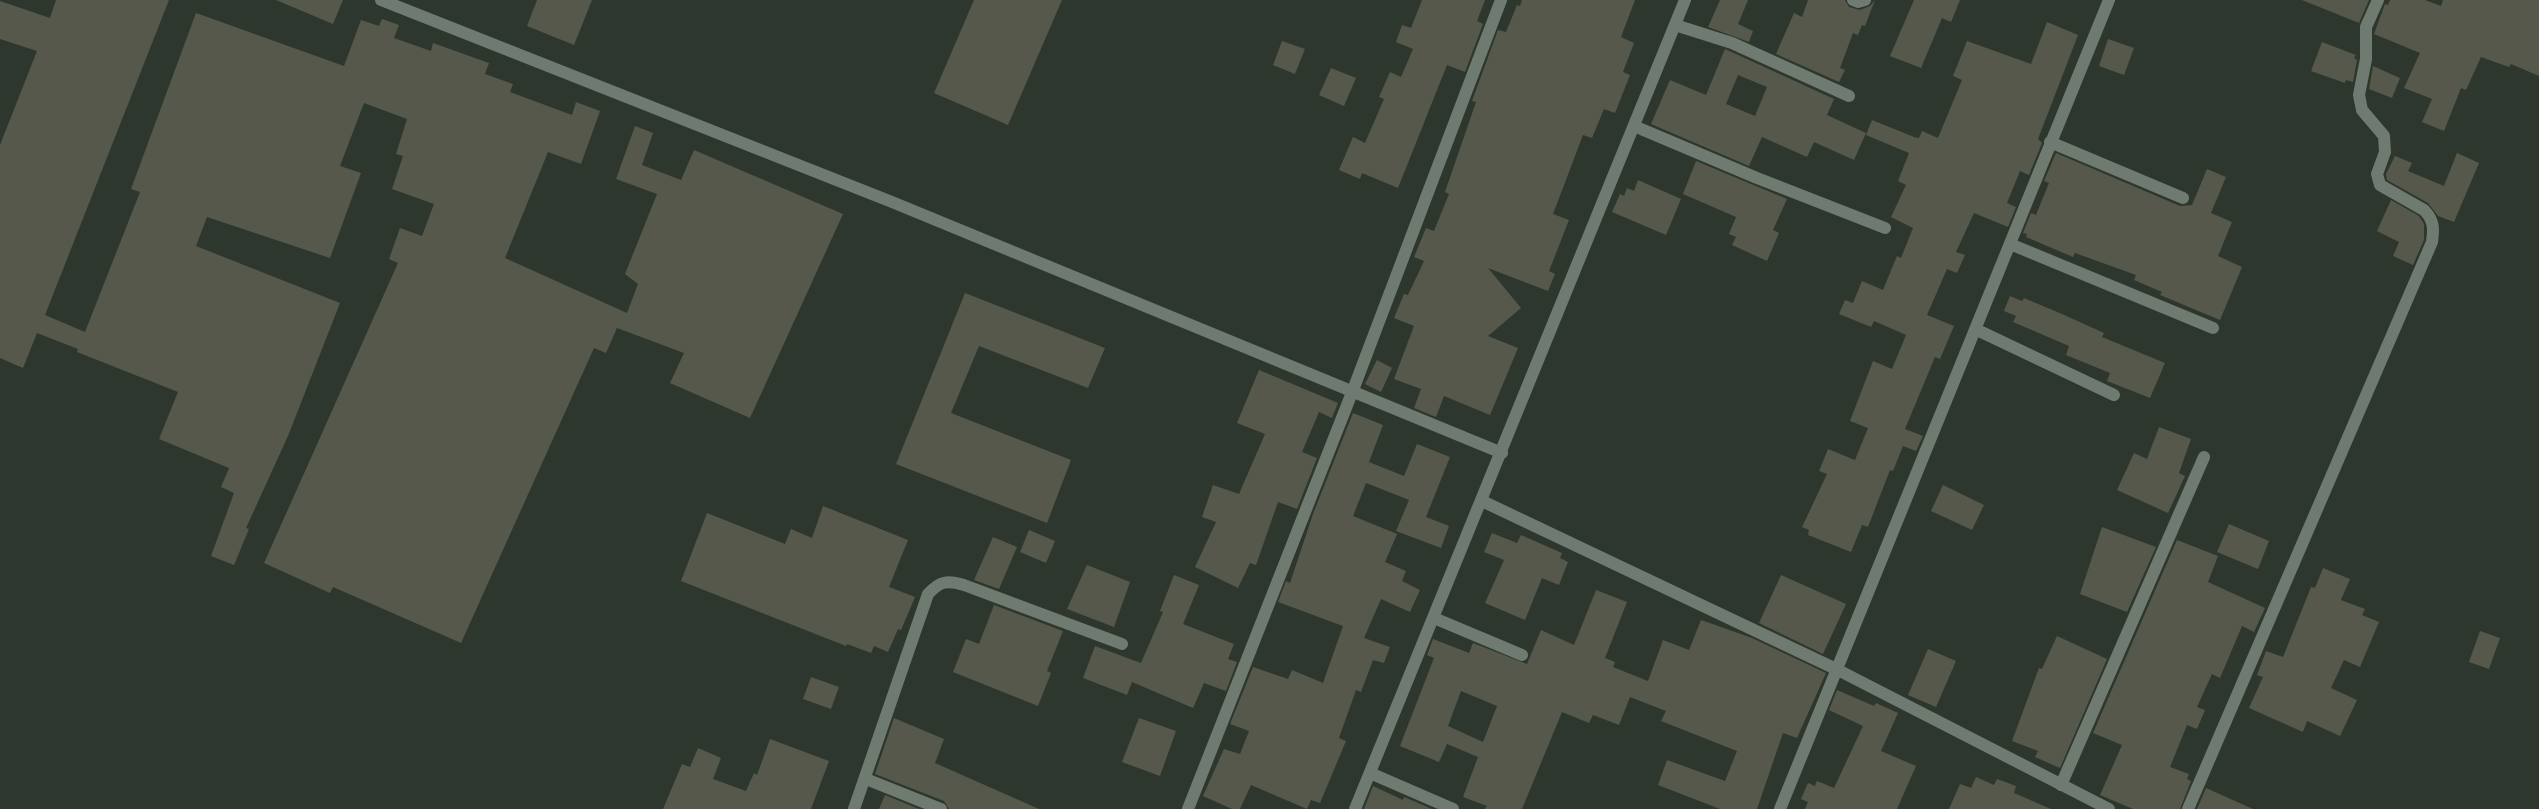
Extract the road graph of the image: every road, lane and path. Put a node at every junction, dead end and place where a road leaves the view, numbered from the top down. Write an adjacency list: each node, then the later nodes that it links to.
1 (381, 0): 17 (street)
2 (1501, 0): 17 (street)
3 (1685, 0): 8 (street)
4 (1852, 0): 5 (street)
5 (1865, 0)
6 (2109, 0): 11 (street)
7 (2378, 0): 36 (street)
8 (1675, 25): 9 (street); 10 (street)
9 (1849, 96)
10 (1634, 126): 13 (street); 19 (street)
11 (2050, 142): 12 (street); 14 (street)
12 (2183, 198)
13 (1885, 228)
14 (2010, 244): 15 (street); 16 (street)
15 (2213, 328)
16 (1975, 329): 18 (street); 25 (street)
17 (1353, 390): 19 (street); 31 (street)
18 (2114, 395)
19 (1502, 453): 21 (street)
20 (2204, 457): 28 (street)
21 (1482, 501): 22 (street); 25 (street)
22 (1434, 618): 24 (street); 26 (street)
23 (1122, 644): 27 (street)
24 (1522, 655)
25 (1836, 669): 28 (street); 34 (street)
26 (1370, 773): 32 (street); 33 (street)
27 (866, 778): 29 (street); 30 (street)
28 (2061, 785): 35 (street)
29 (854, 809)
30 (941, 809)
31 (1188, 809)
32 (1355, 809)
33 (1453, 809)
34 (1780, 809)
35 (2109, 809)
36 (2188, 809)

